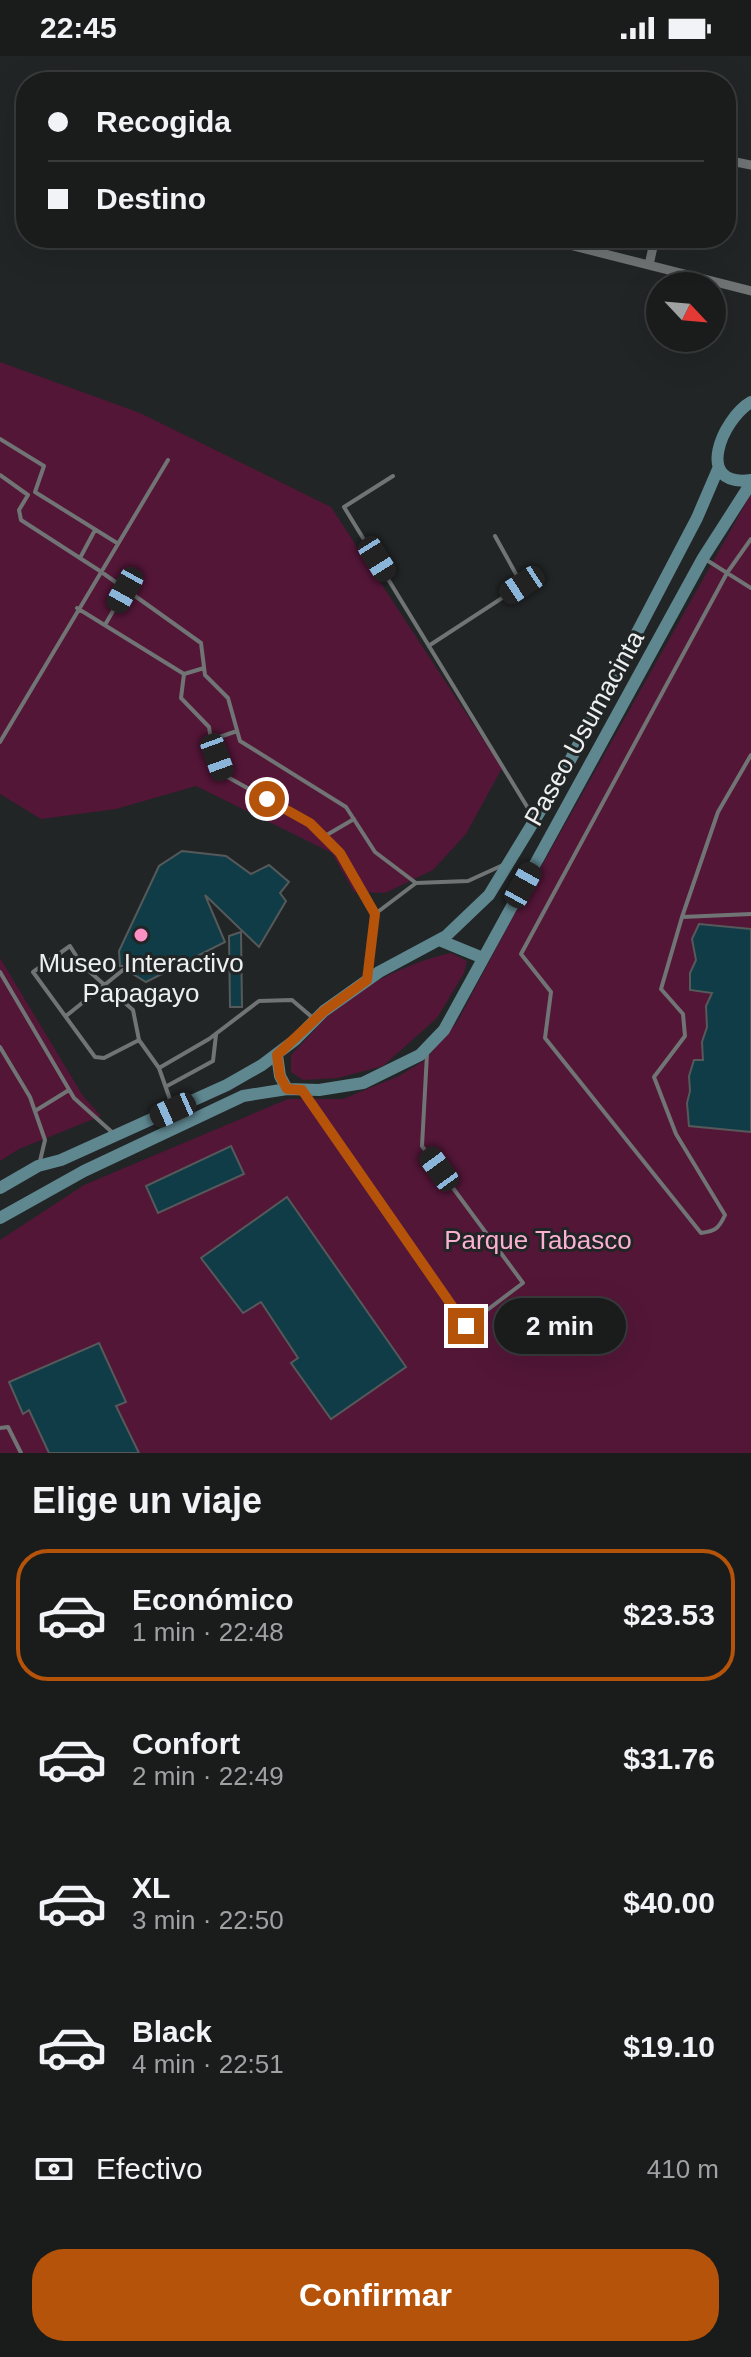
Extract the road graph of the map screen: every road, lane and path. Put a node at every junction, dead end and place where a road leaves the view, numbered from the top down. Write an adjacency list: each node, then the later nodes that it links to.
1 (582, 248): 3 (street)
2 (653, 248): 3 (street)
3 (649, 265): 4 (street)
4 (751, 291)
5 (751, 402): 8 (main road, Paseo Usumacinta)
6 (0, 439): 12 (lane)
7 (168, 460): 17 (lane)
8 (718, 469): 11 (main road); 34 (main road, Paseo Usumacinta)
9 (0, 475): 13 (lane)
10 (393, 476): 26 (lane)
11 (751, 482): 19 (main road, Paseo Usumacinta)
12 (35, 492): 13 (lane); 14 (lane)
13 (28, 495): 18 (lane)
14 (95, 530): 17 (lane); 18 (lane)
15 (495, 536): 26 (lane)
16 (751, 539): 21 (lane)
17 (117, 543): 20 (lane)
18 (80, 558): 20 (lane)
19 (703, 558): 21 (lane); 42 (main road, Paseo Usumacinta)
20 (100, 571): 23 (lane); 24 (lane)
21 (727, 573): 22 (lane); 40 (lane)
22 (751, 588)
23 (125, 590): 25 (lane); 27 (lane)
24 (77, 608): 25 (lane); 31 (lane)
25 (105, 625): 28 (lane)
26 (430, 645): 34 (lane)
27 (204, 668): 28 (lane); 29 (lane)
28 (184, 674): 30 (lane)
29 (237, 731): 30 (lane); 33 (lane)
30 (211, 740): 35 (lane)
31 (0, 742)
32 (751, 755): 40 (lane)
33 (354, 819): 35 (lane); 37 (lane)
34 (536, 820): 36 (main road, Paseo Usumacinta)
35 (324, 837): 38 (lane)
36 (509, 862): 37 (lane); 41 (main road, Paseo Usumacinta)
37 (416, 883): 38 (lane)
38 (375, 914): 45 (lane)
39 (751, 914): 40 (lane)
40 (682, 917)
41 (439, 940): 42 (main road); 45 (main road, Paseo Usumacinta)
42 (483, 958): 52 (main road, Paseo Usumacinta)
43 (123, 970): 46 (lane)
44 (0, 972): 57 (lane)
45 (367, 980): 48 (main road, Paseo Usumacinta)
46 (103, 985): 47 (lane); 47 (lane); 50 (lane)
47 (66, 1016): 50 (lane)
48 (315, 1020): 49 (lane); 53 (main road, Paseo Usumacinta)
49 (216, 1035): 54 (lane); 55 (lane)
50 (139, 1040): 54 (lane)
51 (0, 1047): 60 (lane)
52 (427, 1048): 58 (main road, Paseo Usumacinta); 58 (lane)
53 (277, 1055): 56 (main road); 59 (main road, Paseo Usumacinta)
54 (159, 1068): 55 (lane)
55 (167, 1086): 59 (lane)
56 (287, 1089): 58 (main road, Paseo Usumacinta); 64 (main road, Paseo Usumacinta)
57 (69, 1090): 60 (lane); 61 (lane)
58 (302, 1090)
59 (173, 1110): 61 (main road, Paseo Usumacinta)
60 (35, 1111): 62 (lane)
61 (115, 1136): 62 (main road, Paseo Usumacinta)
62 (38, 1166): 63 (main road, Paseo Usumacinta)
63 (0, 1188)
64 (0, 1218)
65 (0, 1428): 66 (lane)
66 (21, 1453)

